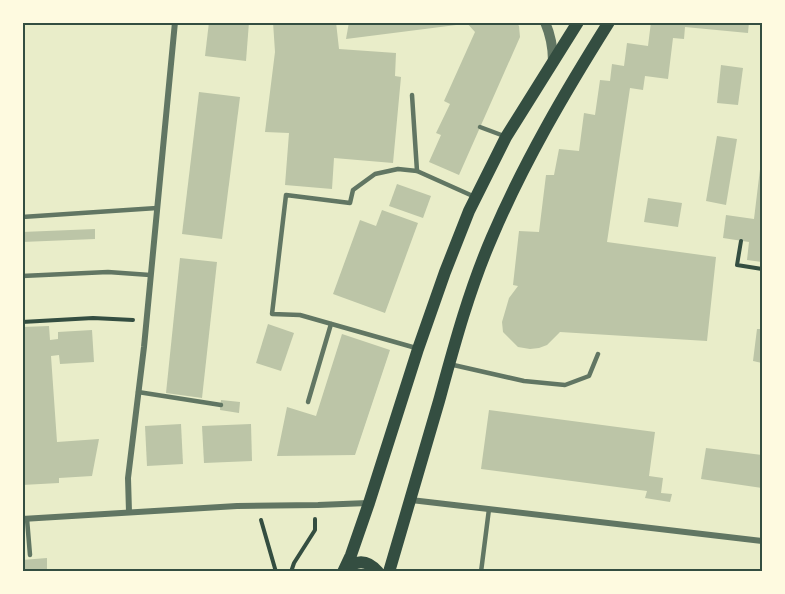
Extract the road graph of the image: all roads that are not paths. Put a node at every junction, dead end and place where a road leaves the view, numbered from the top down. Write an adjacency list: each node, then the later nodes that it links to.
1 (175, 22): 11 (street)
2 (545, 22): 5 (street)
3 (578, 22): 5 (main road)
4 (609, 22): 18 (main road)
5 (553, 61): 8 (main road)
6 (412, 95): 9 (lane)
7 (480, 127): 8 (lane)
8 (507, 137): 10 (main road)
9 (417, 171): 10 (lane); 15 (lane)
10 (476, 198): 16 (main road)
11 (157, 208): 12 (lane); 13 (street)
12 (22, 217)
13 (150, 275): 14 (lane); 19 (street)
14 (22, 276)
15 (331, 324): 16 (lane); 20 (lane)
16 (418, 349): 23 (main road)
17 (598, 354): 18 (lane)
18 (449, 364): 22 (main road)
19 (138, 392): 21 (lane); 25 (street)
20 (309, 402)
21 (220, 405)
22 (411, 500): 24 (street); 31 (main road)
23 (369, 503): 25 (street); 29 (main road)
24 (489, 509): 27 (street); 32 (lane)
25 (129, 512): 26 (street)
26 (25, 519): 28 (lane)
27 (762, 541)
28 (30, 555)
29 (344, 572): 30 (main road)
30 (378, 572)
31 (389, 572)
32 (481, 572)

